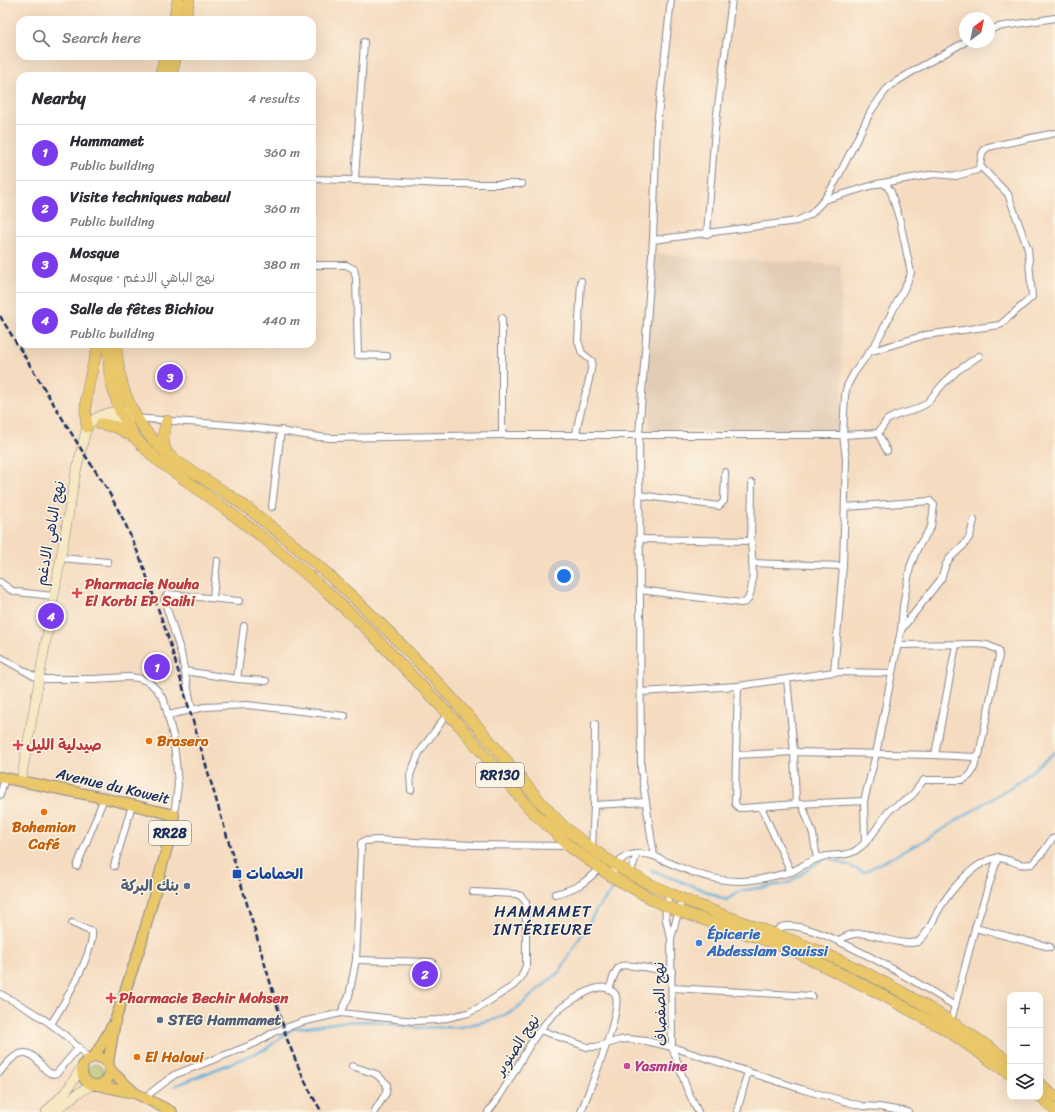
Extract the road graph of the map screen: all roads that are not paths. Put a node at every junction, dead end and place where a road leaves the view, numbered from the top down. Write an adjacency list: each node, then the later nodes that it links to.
1 (178, 0): 5 (highway)
2 (189, 0): 6 (highway)
3 (671, 0): 23 (street)
4 (732, 0): 22 (street)
5 (175, 16)
6 (185, 16)
7 (1055, 18): 8 (street)
8 (995, 28)
9 (364, 42): 18 (street)
10 (959, 45): 21 (street)
11 (164, 60): 13 (highway)
12 (175, 60): 14 (highway)
13 (161, 72)
14 (172, 72)
15 (1055, 133): 16 (street)
16 (980, 166): 19 (street); 30 (street)
17 (316, 179): 18 (street)
18 (355, 180): 20 (street)
19 (882, 183): 21 (street); 30 (street)
20 (522, 184)
21 (824, 200): 22 (street)
22 (707, 234): 23 (street)
23 (653, 240): 39 (street)
24 (316, 265): 31 (street)
25 (581, 281): 41 (street)
26 (502, 318): 40 (street)
27 (98, 348): 36 (highway)
28 (108, 348): 33 (highway, RR130)
29 (116, 348): 33 (highway, RR130)
30 (869, 352): 42 (street)
31 (387, 356)
32 (979, 356): 38 (street)
33 (128, 414): 34 (street); 35 (main road); 36 (main road); 43 (highway, RR130); 45 (highway, RR130)
34 (167, 421): 37 (street); 45 (highway)
35 (101, 424): 36 (main road); 43 (highway)
36 (86, 430): 54 (main road, نهج الباهي الادغم)
37 (281, 430): 40 (street); 49 (street)
38 (878, 433): 42 (street); 44 (street)
39 (639, 434): 41 (street); 42 (street); 48 (street)
40 (502, 435): 41 (street)
41 (576, 435)
42 (843, 435): 50 (street)
43 (135, 438): 79 (highway, RR130)
44 (887, 451)
45 (167, 454): 103 (highway, RR130)
46 (725, 472): 48 (street)
47 (752, 483): 53 (street)
48 (639, 495): 52 (street)
49 (272, 507)
50 (845, 507): 58 (street); 65 (street)
51 (974, 520): 65 (street)
52 (639, 539): 53 (street); 60 (street)
53 (751, 542): 57 (street)
54 (60, 558): 55 (street); 61 (main road, نهج الباهي الادغم)
55 (108, 562)
56 (217, 562): 62 (street)
57 (752, 563): 58 (street); 60 (street)
58 (843, 566): 70 (street)
59 (0, 582): 61 (street)
60 (640, 590): 77 (street)
61 (53, 596): 72 (main road, نهج الباهي الادغم)
62 (213, 597): 63 (street); 69 (street)
63 (239, 601)
64 (244, 626): 73 (street)
65 (901, 630): 67 (street)
66 (956, 644): 67 (street); 86 (street); 87 (street)
67 (898, 645): 71 (street)
68 (0, 657): 72 (street)
69 (184, 671): 73 (street); 78 (street)
70 (834, 672): 71 (street); 74 (street)
71 (892, 673): 84 (street)
72 (39, 679): 80 (street); 89 (main road, نهج الباهي الادغم)
73 (237, 679): 75 (street)
74 (787, 679): 76 (street); 83 (street)
75 (266, 681)
76 (738, 686): 77 (street); 85 (street)
77 (641, 692): 94 (street)
78 (192, 709): 80 (street); 81 (street)
79 (448, 713): 90 (street); 102 (highway, RR130)
80 (168, 715): 99 (street)
81 (345, 716)
82 (595, 724): 97 (street)
83 (794, 752): 84 (street); 85 (street); 95 (street)
84 (876, 754): 86 (street); 93 (street)
85 (736, 755): 98 (street)
86 (935, 755): 87 (street)
87 (977, 756): 101 (street)
88 (3, 777): 89 (main road, Avenue du Koweit / RR28); 91 (street)
89 (21, 781): 92 (main road, Avenue du Koweit / RR28)
90 (411, 790)
91 (0, 795)
92 (104, 798): 96 (main road, Avenue du Koweit / RR28); 108 (street)
93 (864, 801): 95 (street); 101 (street)
94 (646, 802): 97 (street); 105 (street)
95 (799, 804): 98 (street); 107 (street)
96 (132, 805): 99 (main road, Avenue du Koweit / RR28); 109 (street)
97 (594, 805): 103 (street)
98 (761, 807): 112 (street)
99 (174, 815): 137 (main road, Avenue du Koweit / RR28)
100 (1054, 837): 106 (street)
101 (865, 842): 107 (street)
102 (569, 846): 111 (highway, RR130); 128 (street)
103 (592, 849): 110 (highway, RR130)
104 (637, 854): 105 (street); 110 (street); 113 (street)
105 (654, 856): 112 (street)
106 (998, 857): 123 (street); 126 (street)
107 (817, 859): 112 (street)
108 (77, 866)
109 (114, 866)
110 (617, 866): 113 (highway, RR130); 114 (street)
111 (599, 868): 114 (highway, RR130); 117 (street)
112 (791, 872)
113 (630, 873): 115 (street); 118 (highway, RR130)
114 (611, 876): 115 (highway, RR130)
115 (622, 883): 120 (highway, RR130)
116 (473, 892): 136 (street)
117 (555, 894)
118 (670, 894): 119 (highway, RR130); 120 (street, نهج الصفصاف)
119 (682, 899): 121 (street, نهج الصفصاف); 124 (highway, RR130)
120 (666, 906): 121 (highway, RR130); 125 (street, نهج الصفصاف)
121 (678, 911): 125 (street, نهج الصفصاف); 151 (highway, RR130)
122 (72, 923): 139 (street)
123 (975, 928): 127 (street); 135 (street)
124 (774, 933): 126 (street); 138 (highway, RR130)
125 (672, 938): 130 (street, نهج الصفصاف)
126 (838, 941): 135 (street)
127 (1050, 946)
128 (356, 960): 129 (street); 136 (street)
129 (432, 962)
130 (672, 972): 131 (street, نهج الصفصاف); 132 (street)
131 (672, 988): 134 (street); 143 (street, نهج الصفصاف)
132 (609, 989): 140 (street, نهج الصنوبر); 141 (street)
133 (0, 994): 139 (street)
134 (812, 996)
135 (955, 1006): 138 (street)
136 (341, 1013): 154 (street)
137 (115, 1021): 144 (main road, RR28); 148 (main road, RR28)
138 (951, 1021): 145 (highway, RR130)
139 (52, 1024): 142 (street)
140 (540, 1030): 141 (street); 163 (street, نهج الصنوبر)
141 (606, 1044): 143 (street); 164 (street)
142 (79, 1047): 144 (street); 150 (street)
143 (672, 1047): 149 (street); 165 (street, نهج الصفصاف)
144 (91, 1058): 147 (main road, RR28); 148 (main road)
145 (1007, 1060)
146 (352, 1066): 162 (street)
147 (82, 1067): 152 (main road); 159 (main road)
148 (109, 1067): 152 (main road, RR28); 154 (main road)
149 (748, 1071): 157 (street); 166 (street)
150 (0, 1072)
151 (1007, 1072)
152 (94, 1085): 154 (main road); 160 (main road)
153 (1043, 1086): 155 (highway)
154 (140, 1096): 161 (main road)
155 (1055, 1096)
156 (1043, 1100): 158 (highway)
157 (861, 1109): 167 (street)
158 (1055, 1110)
159 (45, 1112)
160 (54, 1112)
161 (172, 1112)
162 (374, 1112)
163 (488, 1112)
164 (581, 1112)
165 (698, 1112)
166 (737, 1112)
167 (908, 1112)

